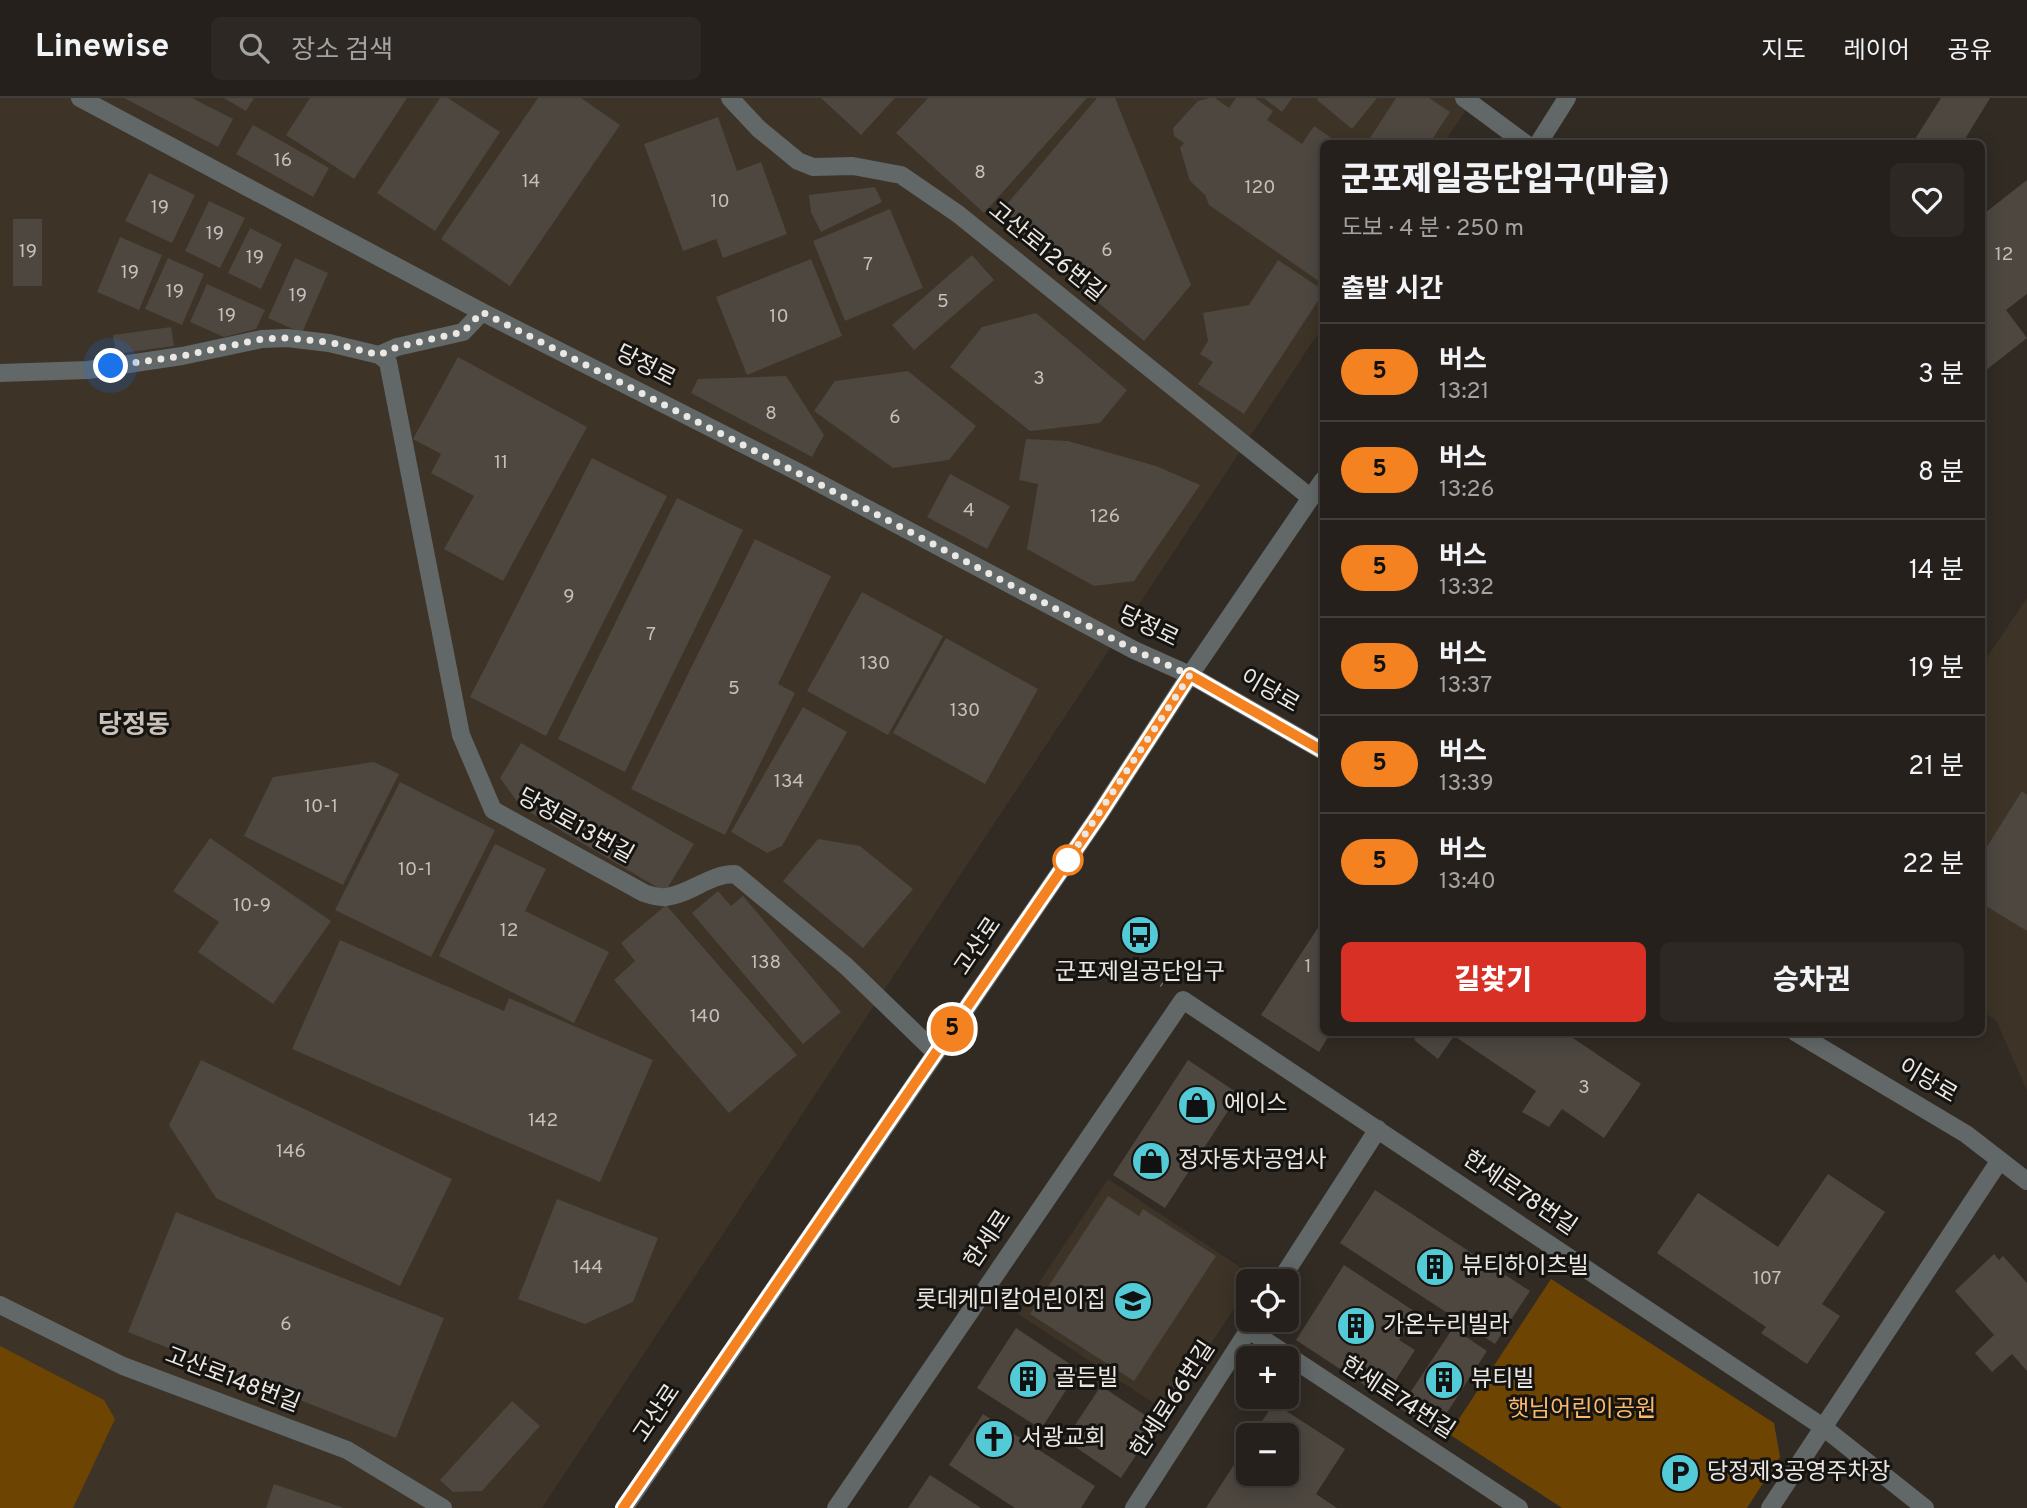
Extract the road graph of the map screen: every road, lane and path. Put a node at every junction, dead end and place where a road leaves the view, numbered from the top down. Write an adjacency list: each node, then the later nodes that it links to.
1 (80, 98): 7 (street, 당정로)
2 (730, 98): 11 (street, 고산로126번길)
3 (1464, 98): 5 (street)
4 (1567, 98): 6 (street)
5 (1521, 140)
6 (1541, 140)
7 (482, 312): 8 (street); 12 (street, 당정로)
8 (379, 355): 9 (street); 18 (street, 당정로13번길)
9 (0, 373)
10 (1320, 484): 11 (street, 고산로)
11 (1311, 498): 12 (street, 고산로)
12 (1190, 675): 13 (street, 이당로); 18 (street, 고산로)
13 (1320, 749)
14 (1140, 970): 15 (path)
15 (1163, 985)
16 (1183, 1000): 19 (street, 한세로78번길); 29 (street, 한세로)
17 (1802, 1036): 20 (street, 이당로)
18 (936, 1053): 28 (street, 고산로)
19 (1378, 1129): 22 (street); 26 (street, 한세로78번길)
20 (2000, 1160): 21 (street, 이당로); 26 (street)
21 (2027, 1181)
22 (1288, 1269)
23 (0, 1305): 27 (street, 고산로148번길)
24 (1247, 1332): 30 (street, 한세로66번길)
25 (1262, 1332): 31 (street, 한세로74번길)
26 (1824, 1427): 32 (street); 33 (street, 한세로78번길)
27 (443, 1508)
28 (624, 1508)
29 (836, 1508)
30 (1134, 1508)
31 (1519, 1508)
32 (1770, 1508)
33 (1925, 1508)

